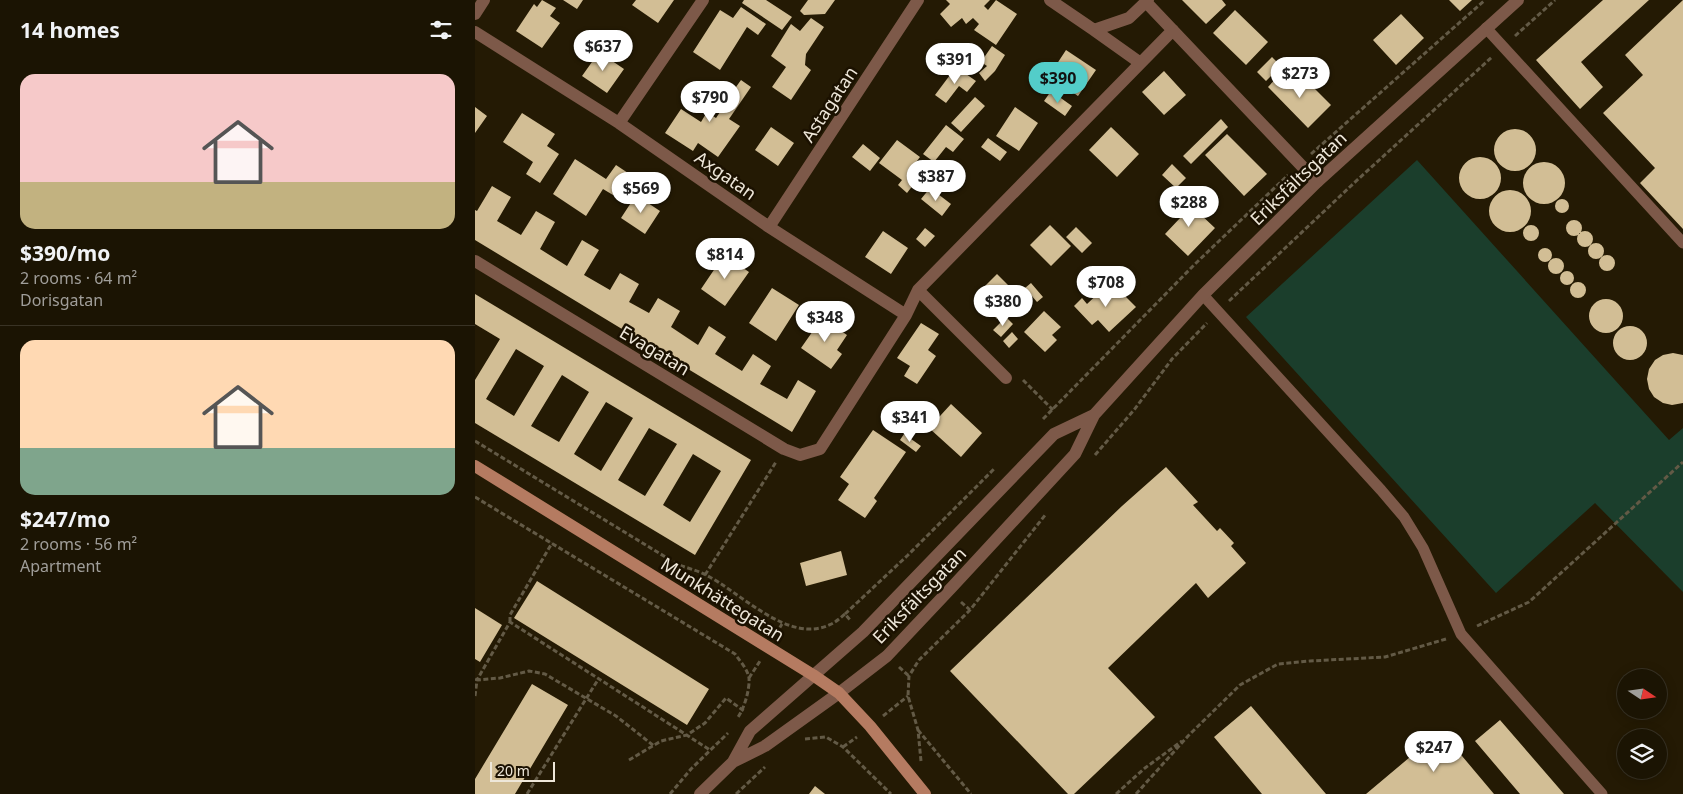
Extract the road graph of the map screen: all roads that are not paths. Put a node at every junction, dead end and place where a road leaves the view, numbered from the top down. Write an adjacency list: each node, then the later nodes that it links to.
1 (484, 0): 7 (street)
2 (703, 0): 13 (street)
3 (918, 0): 15 (street, Astagatan)
4 (1050, 0): 9 (street)
5 (1518, 0): 8 (street, Eriksfältsgatan)
6 (1147, 1): 9 (street); 10 (street)
7 (475, 14)
8 (1486, 28): 14 (street, Eriksfältsgatan); 16 (lane)
9 (1094, 30): 12 (street)
10 (1173, 30): 12 (street); 14 (street)
11 (475, 32): 13 (street, Axgatan)
12 (1139, 62): 18 (street)
13 (619, 123): 15 (street, Axgatan)
14 (1317, 182): 19 (street, Eriksfältsgatan)
15 (769, 227): 20 (street, Axgatan)
16 (1683, 243)
17 (475, 261): 20 (street, Evagatan)
18 (918, 290): 20 (street); 21 (street)
19 (1203, 295): 22 (street, Eriksfältsgatan); 29 (lane)
20 (906, 315)
21 (1006, 378)
22 (1093, 415): 24 (street, Eriksfältsgatan); 25 (street, Eriksfältsgatan)
23 (475, 466): 24 (main road, Munkhättegatan)
24 (813, 675): 25 (main road, Munkhättegatan); 26 (street, Eriksfältsgatan)
25 (839, 693): 26 (street, Eriksfältsgatan); 28 (main road, Munkhättegatan)
26 (733, 762): 27 (street, Eriksfältsgatan)
27 (700, 794)
28 (925, 794)
29 (1602, 794)

